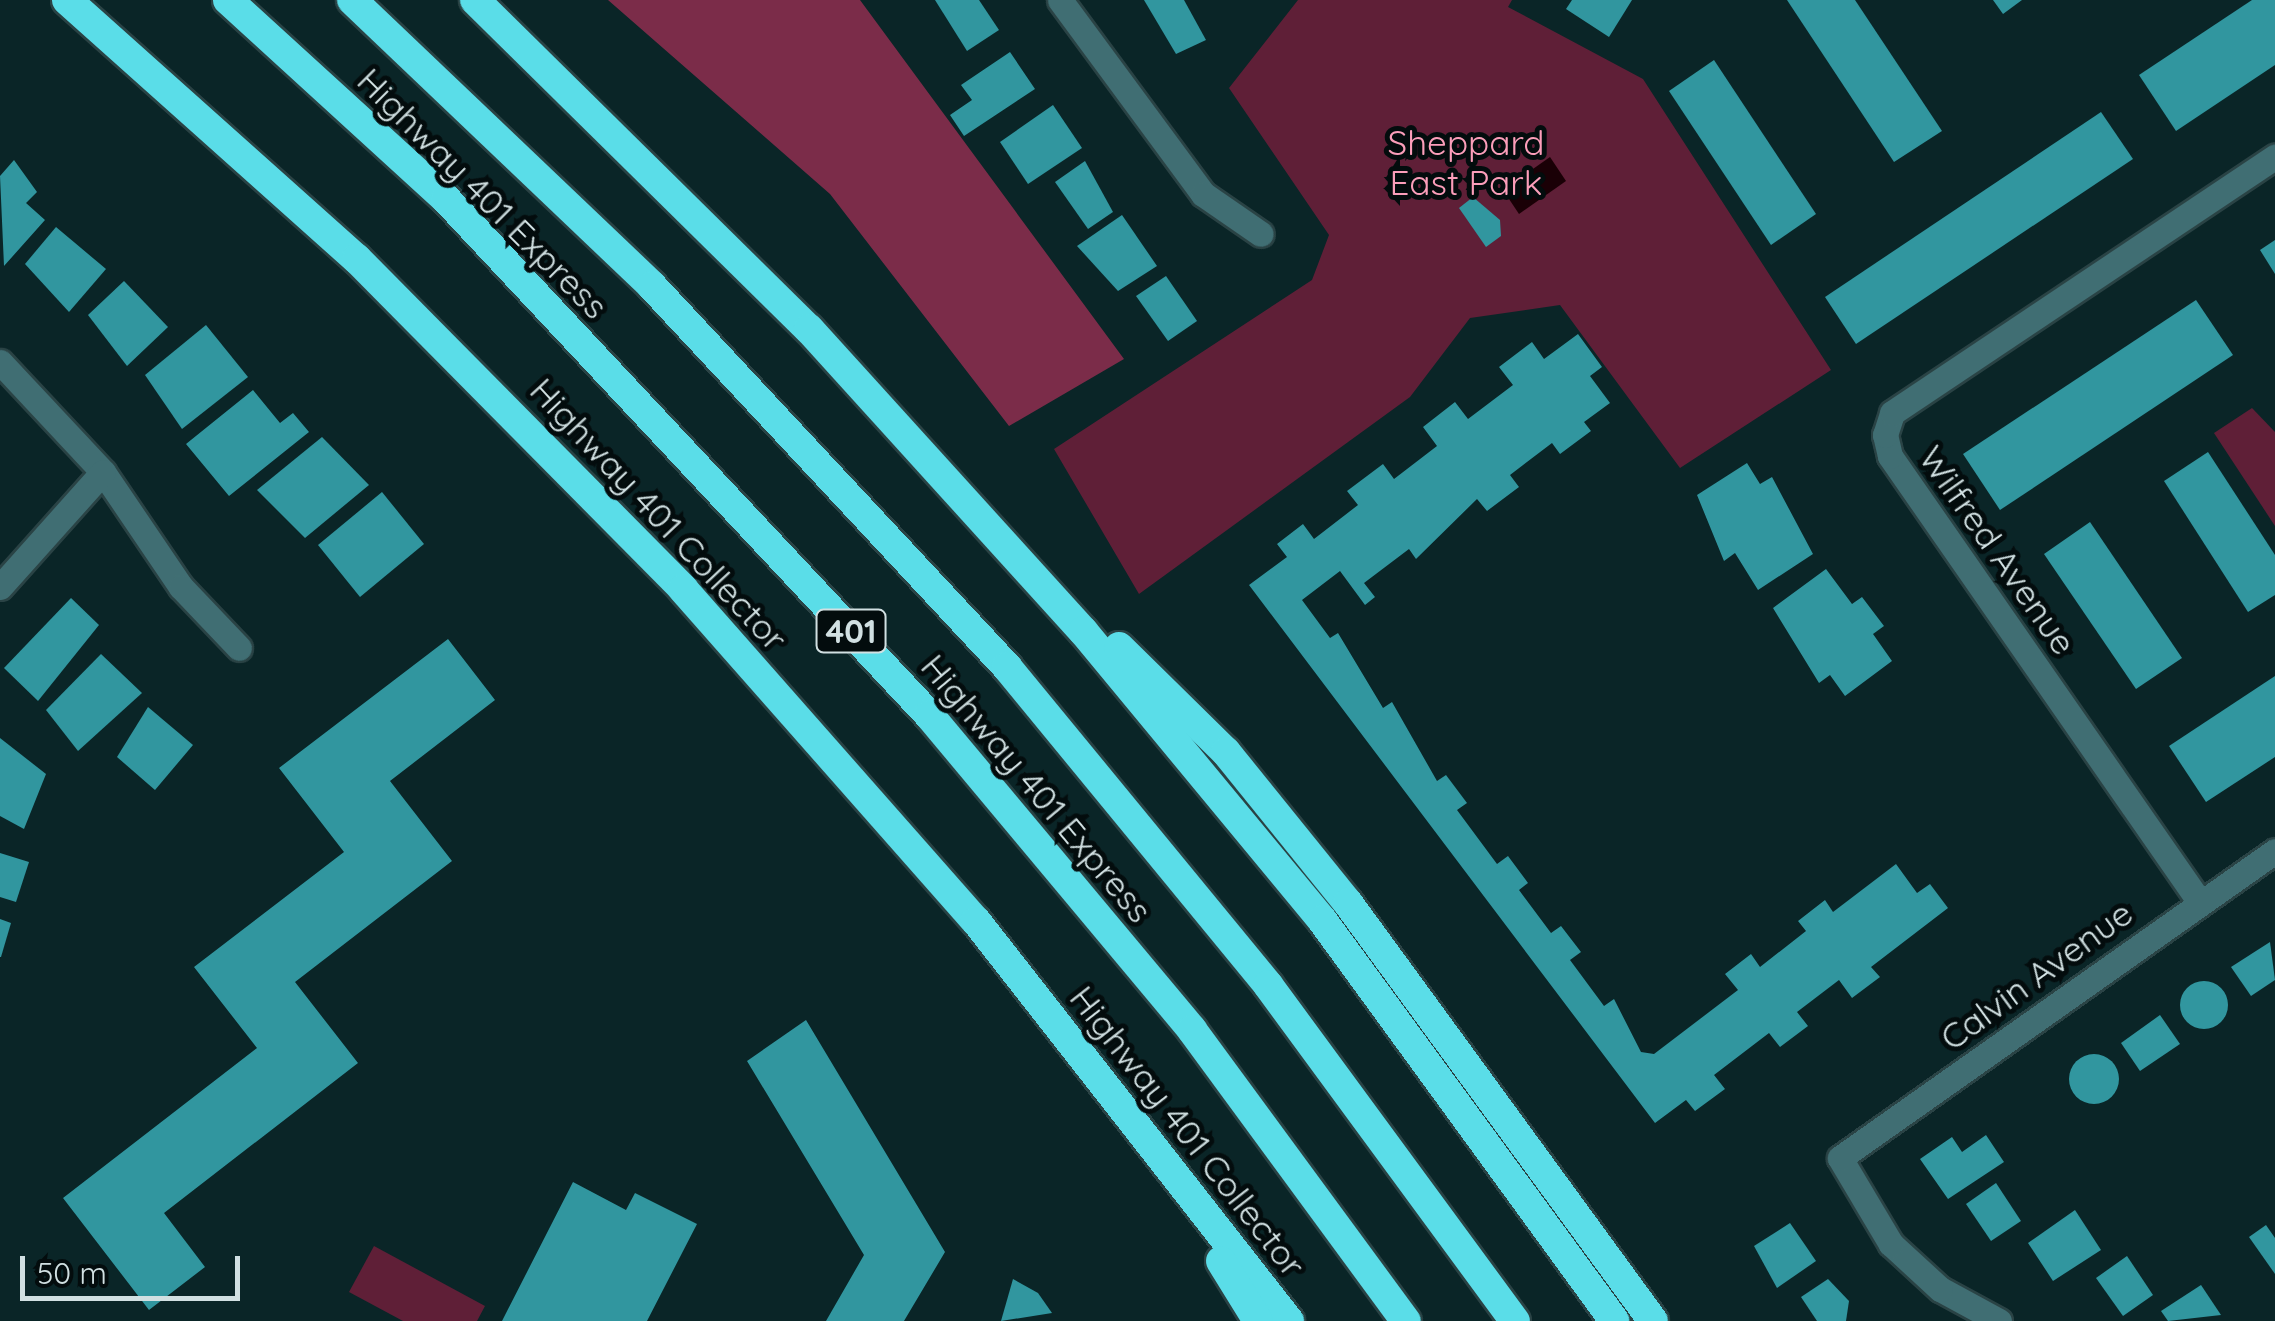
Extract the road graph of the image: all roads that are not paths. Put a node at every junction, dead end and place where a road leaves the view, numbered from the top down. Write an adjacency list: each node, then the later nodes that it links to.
1 (67, 0): 15 (highway, Highway 401 Collector / 401)
2 (228, 0): 18 (highway, Highway 401 Express / 401)
3 (352, 0): 19 (highway, Highway 401 Express / 401)
4 (475, 0): 10 (highway)
5 (1060, 0): 7 (street)
6 (2275, 157): 14 (street, Wilfred Avenue)
7 (1261, 234)
8 (0, 362): 9 (street)
9 (103, 472): 11 (street); 12 (street)
10 (960, 491): 20 (highway); 21 (highway)
11 (0, 587)
12 (240, 648)
13 (2275, 851): 14 (street, Calvin Avenue)
14 (2198, 902): 22 (street, Calvin Avenue)
15 (1132, 1118): 16 (highway); 17 (highway, Highway 401 Collector / 401)
16 (1258, 1321)
17 (1289, 1321)
18 (1406, 1321)
19 (1515, 1321)
20 (1614, 1321)
21 (1653, 1321)
22 (2000, 1321)

